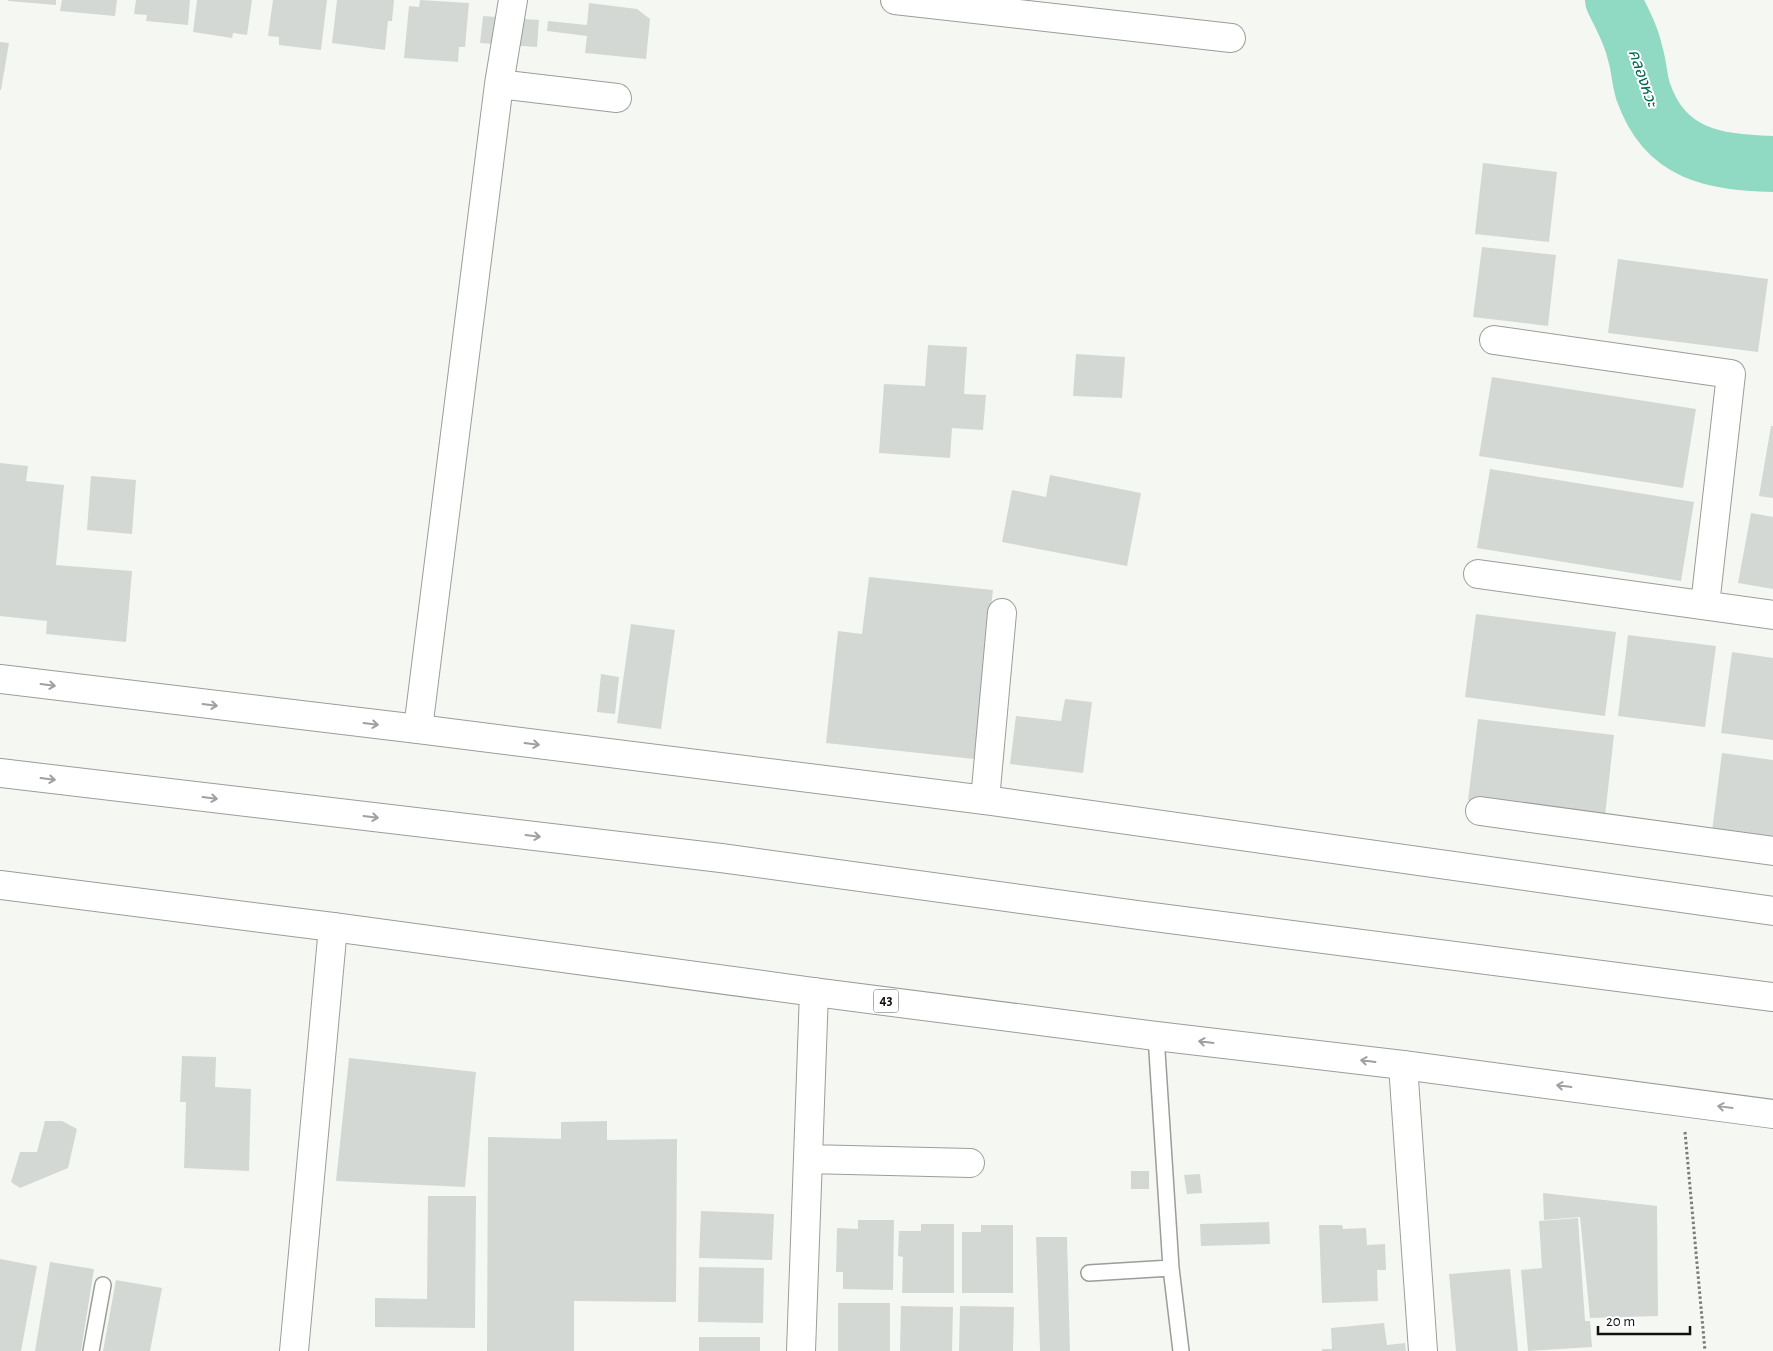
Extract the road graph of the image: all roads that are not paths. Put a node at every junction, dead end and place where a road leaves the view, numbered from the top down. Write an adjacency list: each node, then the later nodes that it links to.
1 (513, 0): 4 (main road)
2 (894, 0): 3 (main road)
3 (1231, 38)
4 (499, 84): 5 (main road); 12 (main road)
5 (617, 98)
6 (1494, 340): 8 (main road)
7 (1478, 574): 8 (main road)
8 (1706, 605): 10 (main road)
9 (1002, 613): 14 (main road)
10 (1773, 615)
11 (0, 680): 12 (main road, one-way to 12)
12 (418, 730): 14 (main road, one-way to 14)
13 (0, 773): 23 (main road, one-way to 23)
14 (984, 800): 18 (main road)
15 (1480, 811): 16 (main road)
16 (1773, 851)
17 (0, 887): 21 (main road, 43)
18 (1746, 908): 19 (main road); 20 (main road)
19 (1773, 911)
20 (1773, 918)
21 (333, 926): 22 (main road, 43); 33 (main road)
22 (814, 992): 24 (main road, 43); 27 (main road)
23 (1773, 997)
24 (1156, 1036): 25 (main road, 43, one-way to 24); 29 (lane)
25 (1403, 1065): 26 (main road, 43, one-way to 25); 36 (main road)
26 (1773, 1114)
27 (808, 1158): 28 (main road); 34 (main road)
28 (970, 1163)
29 (1171, 1268): 30 (lane); 35 (lane)
30 (1089, 1274)
31 (102, 1285): 32 (lane)
32 (91, 1351)
33 (294, 1351)
34 (801, 1351)
35 (1181, 1351)
36 (1423, 1351)

